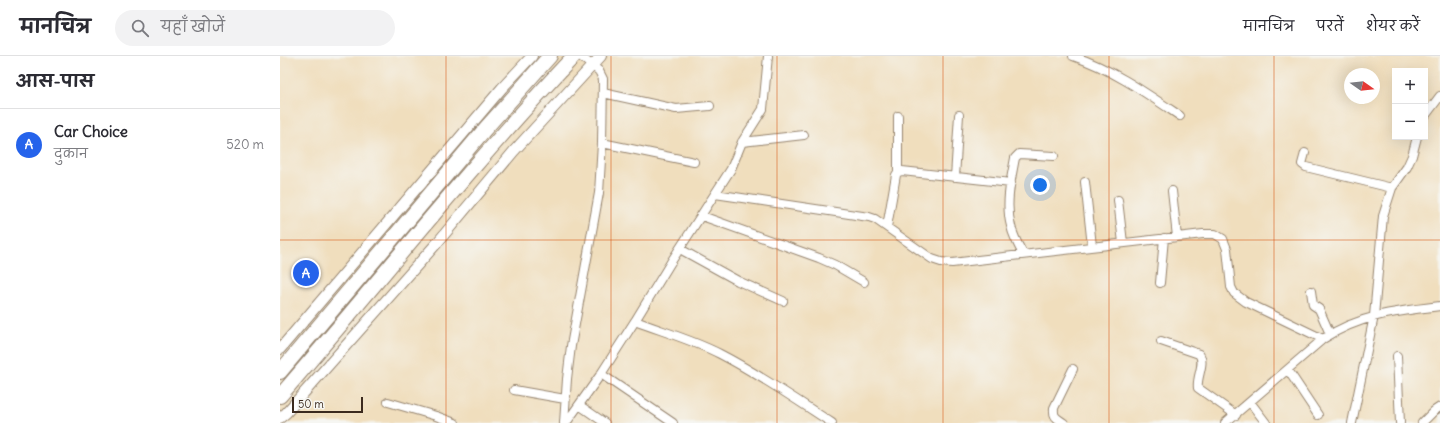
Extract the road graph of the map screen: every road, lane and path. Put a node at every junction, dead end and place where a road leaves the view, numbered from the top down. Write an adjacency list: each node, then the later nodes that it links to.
1 (532, 56): 51 (street)
2 (550, 56): 16 (highway)
3 (574, 56): 18 (highway)
4 (580, 56): 8 (street)
5 (601, 56): 8 (street)
6 (768, 56): 20 (street)
7 (1073, 56): 15 (street)
8 (592, 64): 9 (street); 66 (street)
9 (603, 93): 11 (street); 21 (street)
10 (1440, 96): 12 (street)
11 (710, 106)
12 (1428, 112)
13 (959, 115): 26 (street)
14 (898, 116): 25 (street)
15 (1180, 116)
16 (485, 129): 18 (highway); 55 (highway)
17 (804, 135): 20 (street)
18 (498, 140): 58 (highway)
19 (1416, 140): 29 (street)
20 (742, 142): 31 (street)
21 (602, 143): 24 (street); 59 (street)
22 (1305, 153): 29 (street)
23 (1054, 156): 28 (street)
24 (694, 162)
25 (898, 172): 26 (street); 34 (street)
26 (955, 177): 28 (street)
27 (1084, 182): 38 (street)
28 (1011, 183): 40 (street)
29 (1392, 188): 46 (street)
30 (1172, 191): 35 (street)
31 (715, 194): 33 (street); 34 (street)
32 (1118, 200): 37 (street)
33 (702, 216): 39 (street); 41 (street)
34 (887, 227): 40 (street)
35 (1177, 236): 36 (street); 49 (street)
36 (1164, 238): 37 (street); 42 (street)
37 (1123, 243): 38 (street)
38 (1092, 246): 40 (street)
39 (680, 249): 44 (street); 47 (street)
40 (1023, 254)
41 (864, 282)
42 (1160, 283)
43 (1310, 291): 48 (street)
44 (783, 301)
45 (1440, 306): 46 (street)
46 (1374, 316): 48 (street); 75 (street)
47 (635, 321): 56 (street); 71 (street)
48 (1330, 334): 49 (street)
49 (1323, 339): 54 (street)
50 (1161, 342): 64 (street)
51 (280, 348)
52 (1397, 356): 76 (street)
53 (1073, 369): 72 (street)
54 (1288, 370): 61 (street); 65 (street)
55 (280, 372)
56 (601, 374): 62 (street); 70 (street)
57 (514, 390): 59 (street)
58 (280, 396)
59 (565, 399): 68 (street)
60 (388, 402): 67 (street)
61 (1250, 402): 64 (street); 74 (street)
62 (579, 405): 68 (street); 69 (street)
63 (1440, 407): 77 (street)
64 (1236, 415): 73 (street)
65 (1318, 415)
66 (280, 418)
67 (455, 423)
68 (565, 423)
69 (605, 423)
70 (673, 423)
71 (832, 423)
72 (1064, 423)
73 (1226, 423)
74 (1266, 423)
75 (1352, 423)
76 (1400, 423)
77 (1422, 423)

